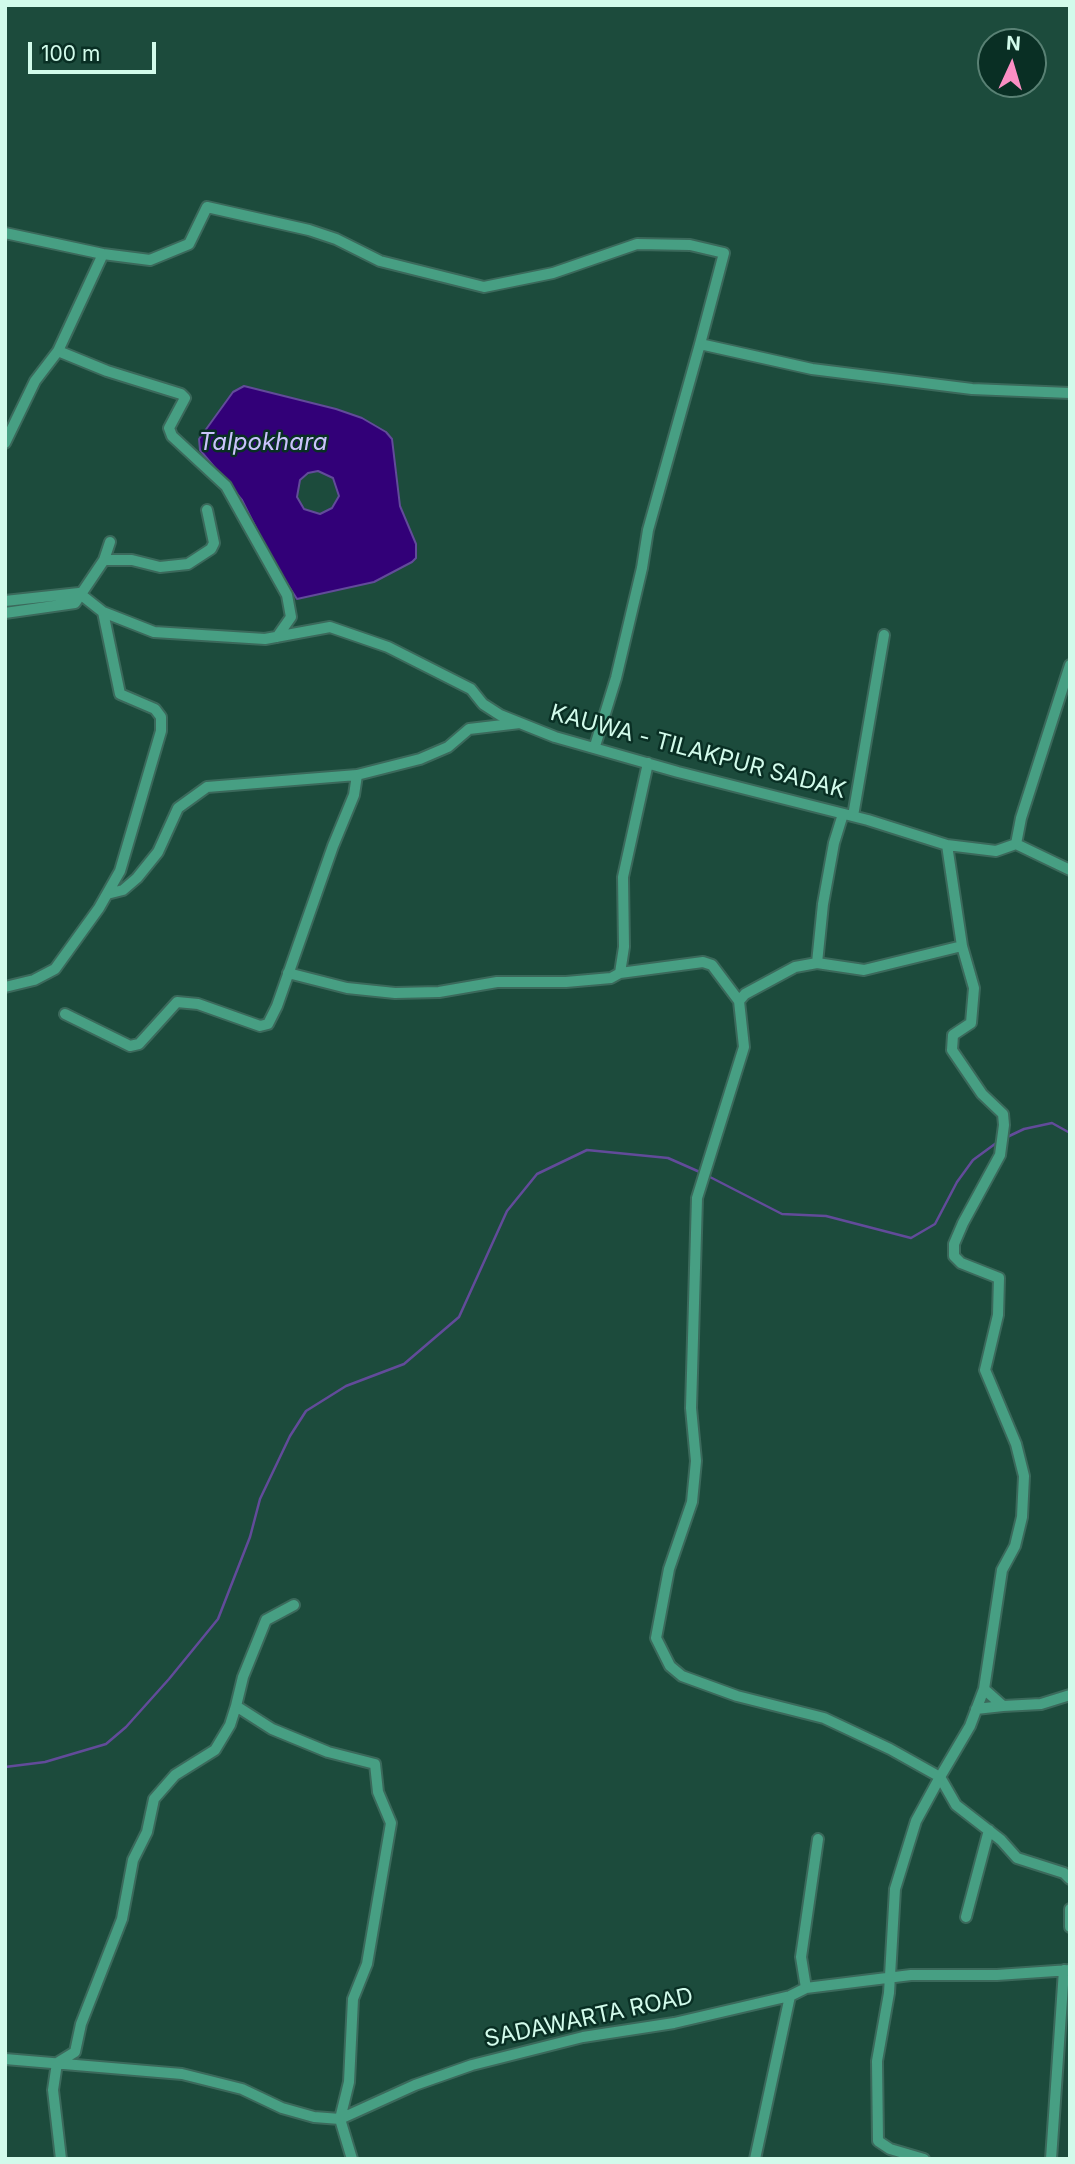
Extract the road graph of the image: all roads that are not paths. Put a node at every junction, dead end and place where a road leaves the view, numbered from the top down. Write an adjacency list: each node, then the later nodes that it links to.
1 (5, 233): 2 (street)
2 (103, 254): 3 (street); 4 (street)
3 (700, 344): 5 (street); 18 (street)
4 (58, 351): 6 (street); 15 (street)
5 (1070, 393)
6 (5, 443)
7 (207, 510): 9 (street)
8 (110, 542): 9 (street)
9 (104, 560): 10 (street)
10 (79, 593): 11 (street); 12 (street, KAUWA - TILAKPUR SADAK); 13 (street)
11 (5, 601)
12 (103, 612): 15 (street, KAUWA - TILAKPUR SADAK); 25 (street)
13 (5, 613)
14 (884, 635): 21 (street)
15 (277, 637): 17 (street, KAUWA - TILAKPUR SADAK)
16 (1070, 665): 22 (street)
17 (520, 723): 18 (street, KAUWA - TILAKPUR SADAK); 20 (street)
18 (595, 746): 19 (street, KAUWA - TILAKPUR SADAK)
19 (648, 763): 21 (street, KAUWA - TILAKPUR SADAK); 29 (street)
20 (358, 775): 25 (street); 28 (street)
21 (848, 815): 23 (street, KAUWA - TILAKPUR SADAK); 27 (street)
22 (1016, 844): 23 (street, KAUWA - TILAKPUR SADAK); 24 (street)
23 (947, 845): 26 (street)
24 (1070, 870)
25 (107, 894): 30 (street)
26 (962, 946): 27 (street); 34 (street)
27 (817, 964): 31 (street)
28 (288, 973): 29 (street); 32 (street)
29 (620, 973): 31 (street)
30 (5, 987)
31 (739, 1001): 39 (street)
32 (65, 1014)
33 (294, 1605): 36 (street)
34 (984, 1689): 37 (street); 38 (street)
35 (1070, 1695): 37 (street)
36 (236, 1706): 51 (street); 52 (street)
37 (1003, 1706): 38 (street)
38 (976, 1709): 39 (street)
39 (940, 1777): 40 (street); 47 (street)
40 (989, 1830): 42 (street); 44 (street)
41 (817, 1839): 48 (street)
42 (1070, 1879)
43 (1070, 1909): 45 (street)
44 (966, 1917)
45 (1070, 1927)
46 (1067, 1970): 47 (street, SADAWARTA ROAD); 57 (street)
47 (890, 1977): 48 (street, SADAWARTA ROAD); 56 (street)
48 (806, 1988): 49 (street, SADAWARTA ROAD)
49 (790, 1996): 52 (street, SADAWARTA ROAD); 55 (street)
50 (5, 2059): 51 (street)
51 (57, 2063): 52 (street); 53 (street)
52 (340, 2119): 54 (street)
53 (61, 2159)
54 (352, 2159)
55 (755, 2159)
56 (924, 2159)
57 (1051, 2159)

